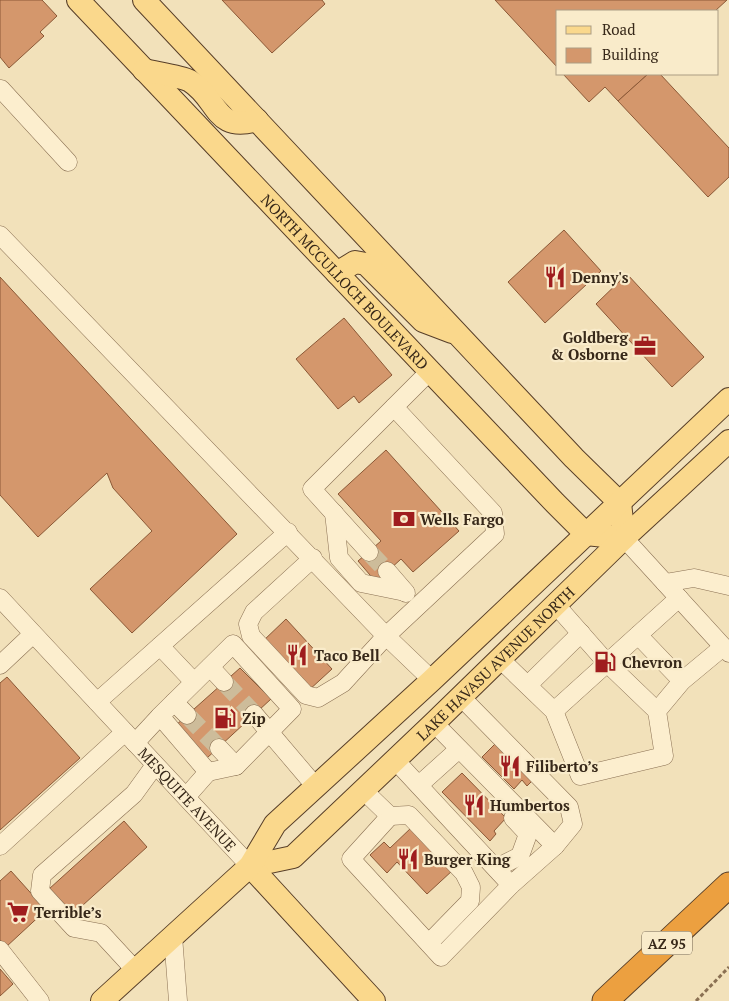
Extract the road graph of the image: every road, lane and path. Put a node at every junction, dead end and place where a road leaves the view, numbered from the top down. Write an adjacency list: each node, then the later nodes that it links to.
1 (78, 0): 3 (main road, NORTH MCCULLOCH BOULEVARD)
2 (144, 0): 5 (main road)
3 (144, 70): 5 (main road); 8 (main road, NORTH MCCULLOCH BOULEVARD)
4 (0, 89): 6 (street)
5 (257, 120): 9 (main road)
6 (68, 162)
7 (0, 235): 16 (street)
8 (337, 273): 9 (main road); 10 (main road, NORTH MCCULLOCH BOULEVARD)
9 (458, 334): 14 (main road)
10 (430, 371): 12 (street); 17 (main road, NORTH MCCULLOCH BOULEVARD)
11 (729, 399): 14 (main road, LAKE HAVASU AVENUE NORTH)
12 (394, 407): 15 (street); 28 (street)
13 (729, 441): 18 (main road, LAKE HAVASU AVENUE NORTH)
14 (612, 509): 17 (main road, LAKE HAVASU AVENUE NORTH); 18 (main road)
15 (334, 512): 19 (street); 24 (street)
16 (288, 532): 20 (street); 33 (street)
17 (586, 534): 18 (main road); 39 (main road, LAKE HAVASU AVENUE NORTH)
18 (624, 538): 22 (street); 27 (main road, LAKE HAVASU AVENUE NORTH)
19 (369, 552)
20 (313, 558): 32 (street); 32 (street)
21 (387, 571): 24 (street)
22 (665, 582): 23 (street); 26 (street)
23 (729, 586)
24 (405, 592): 28 (street)
25 (0, 598): 30 (street, MESQUITE AVENUE)
26 (679, 598): 31 (street); 34 (street)
27 (555, 604): 29 (street); 35 (main road, LAKE HAVASU AVENUE NORTH)
28 (418, 606): 32 (street)
29 (581, 633): 36 (street); 43 (street)
30 (33, 634): 37 (street); 45 (street, MESQUITE AVENUE)
31 (638, 635): 36 (street); 42 (street)
32 (386, 636): 39 (street)
33 (160, 646): 40 (street); 45 (street)
34 (726, 650): 42 (street)
35 (500, 660): 43 (street); 44 (main road, LAKE HAVASU AVENUE NORTH)
36 (607, 663): 47 (street); 48 (street)
37 (0, 665)
38 (210, 667): 40 (street); 41 (street); 53 (street)
39 (432, 680): 62 (main road, LAKE HAVASU AVENUE NORTH)
40 (194, 682): 46 (street)
41 (224, 682)
42 (682, 682): 47 (street)
43 (528, 685): 48 (street)
44 (461, 696): 52 (main road, LAKE HAVASU AVENUE NORTH); 67 (street)
45 (97, 702): 54 (street, MESQUITE AVENUE)
46 (174, 702): 50 (street); 51 (street)
47 (657, 710): 48 (street)
48 (554, 711)
49 (254, 714): 53 (street)
50 (187, 715)
51 (160, 716): 54 (street); 60 (street)
52 (434, 723): 56 (street); 57 (main road, LAKE HAVASU AVENUE NORTH)
53 (271, 731): 59 (street); 62 (street)
54 (130, 737): 58 (street, MESQUITE AVENUE); 66 (street)
55 (219, 748): 59 (street)
56 (456, 751): 61 (street); 67 (street); 69 (street)
57 (395, 760): 61 (street); 63 (main road, LAKE HAVASU AVENUE NORTH)
58 (155, 765): 64 (street, MESQUITE AVENUE); 76 (street)
59 (236, 766): 60 (street)
60 (208, 772): 64 (street)
61 (419, 785): 69 (street)
62 (316, 786): 68 (main road, LAKE HAVASU AVENUE NORTH)
63 (363, 790): 65 (street); 68 (main road, LAKE HAVASU AVENUE NORTH)
64 (186, 797): 68 (street, MESQUITE AVENUE)
65 (390, 816): 73 (street); 73 (street)
66 (0, 846)
67 (555, 846): 71 (street)
68 (250, 866): 72 (main road, LAKE HAVASU AVENUE NORTH); 80 (main road, MESQUITE AVENUE)
69 (496, 868): 71 (street)
70 (729, 884): 81 (highway, AZ 95)
71 (511, 885): 73 (street)
72 (173, 936): 76 (main road, LAKE HAVASU AVENUE NORTH); 79 (street)
73 (429, 943)
74 (0, 950): 78 (street)
75 (729, 967): 82 (path)
76 (136, 971): 77 (main road, LAKE HAVASU AVENUE NORTH)
77 (107, 1000)
78 (40, 1001)
79 (178, 1001)
80 (374, 1001)
81 (604, 1001)
82 (696, 1001)

